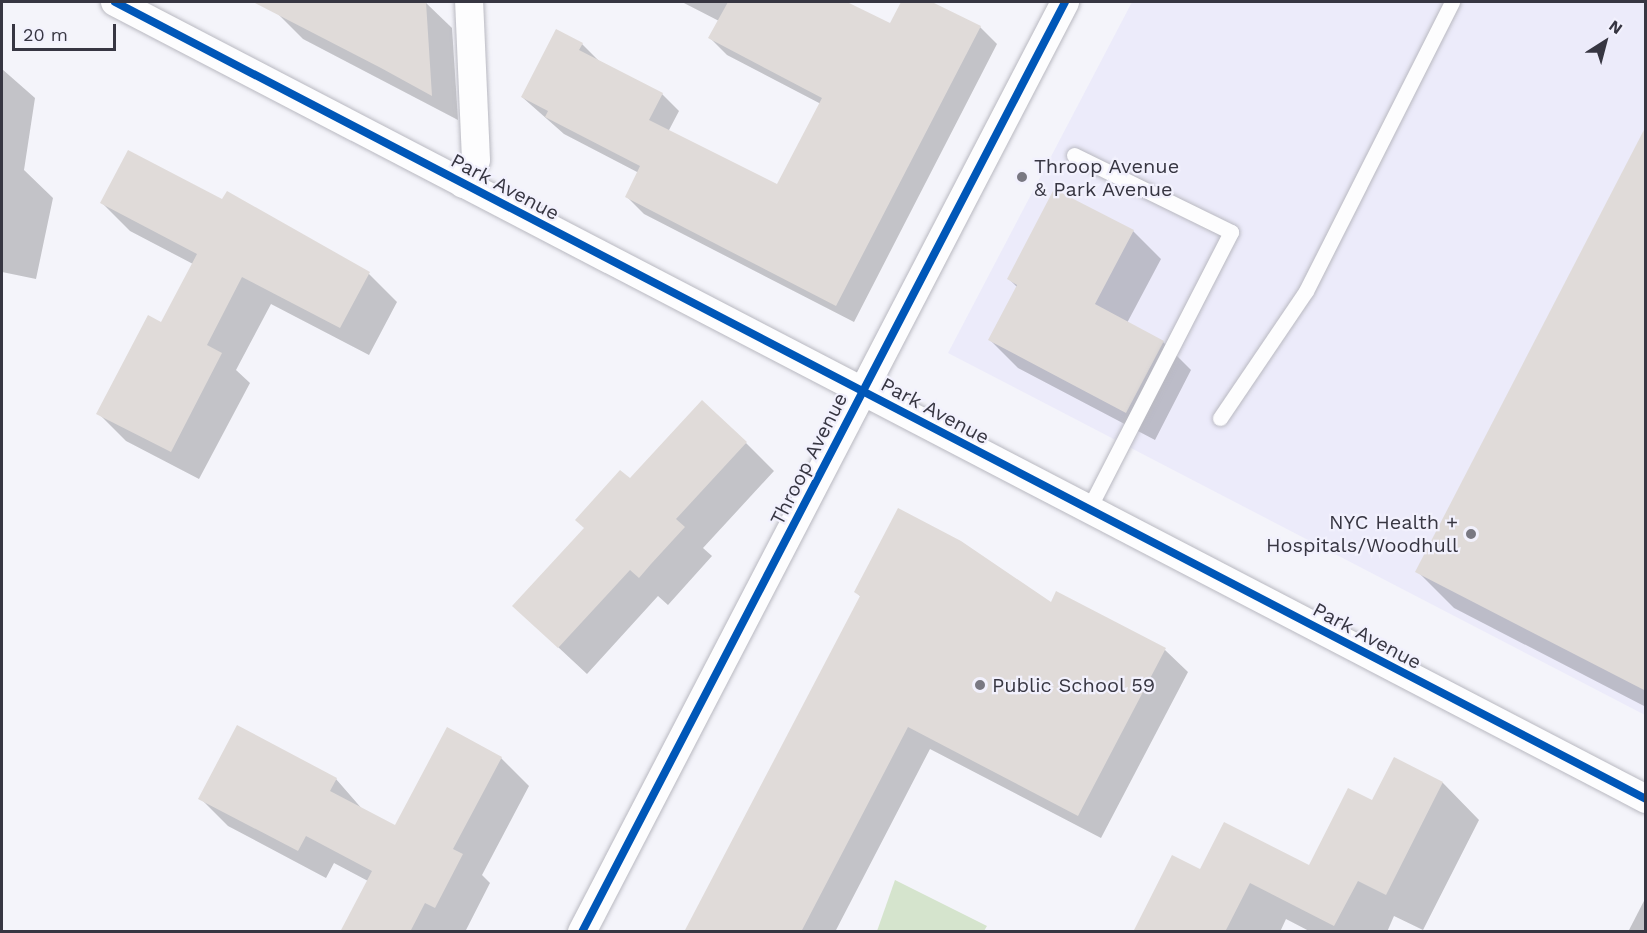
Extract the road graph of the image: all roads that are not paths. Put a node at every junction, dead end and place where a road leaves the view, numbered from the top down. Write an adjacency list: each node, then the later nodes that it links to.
1 (115, 2): 6 (street, Park Avenue)
2 (469, 2): 6 (street)
3 (1063, 2): 7 (street, Throop Avenue)
4 (1452, 2): 8 (lane)
5 (1074, 155): 9 (lane)
6 (463, 184): 7 (street, Park Avenue)
7 (862, 392): 9 (street, Park Avenue); 11 (street, Throop Avenue)
8 (1220, 418)
9 (1088, 510): 10 (street, Park Avenue)
10 (1646, 799)
11 (582, 932)

